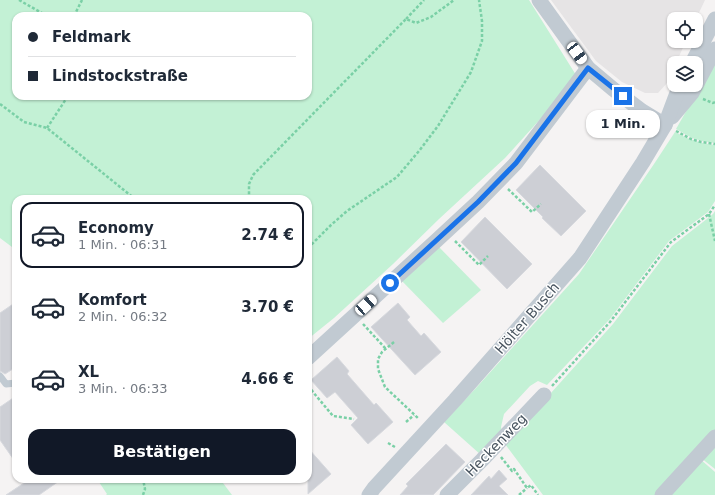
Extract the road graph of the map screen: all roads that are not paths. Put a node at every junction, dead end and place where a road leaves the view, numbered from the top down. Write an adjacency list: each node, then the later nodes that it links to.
1 (539, 0): 5 (street)
2 (715, 19): 4 (street)
3 (715, 49): 7 (street, Hölter Busch)
4 (696, 56)
5 (588, 68): 7 (street); 8 (street)
6 (677, 92): 7 (street, Hölter Busch)
7 (665, 125): 13 (street, Hölter Busch)
8 (312, 354)
9 (0, 376): 10 (lane)
10 (12, 383)
11 (544, 395): 14 (street, Heckenweg)
12 (715, 437): 15 (street)
13 (368, 495)
14 (447, 495)
15 (662, 495)

